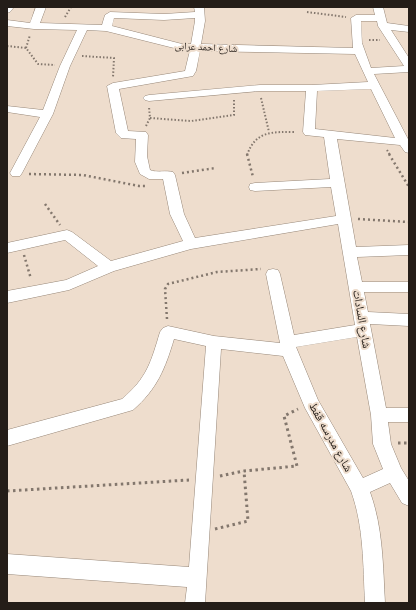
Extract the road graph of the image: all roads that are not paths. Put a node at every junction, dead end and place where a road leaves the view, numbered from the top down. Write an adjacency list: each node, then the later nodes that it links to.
1 (9, 7): 4 (street)
2 (41, 7): 8 (street)
3 (378, 7): 6 (street)
4 (7, 10)
5 (199, 11): 10 (street); 12 (street)
6 (381, 22): 11 (street); 13 (street); 14 (street)
7 (7, 23): 8 (street, شارع احمد عرابى)
8 (34, 26): 9 (street, شارع احمد عرابى)
9 (84, 27): 10 (street, شارع احمد عرابى); 20 (street)
10 (106, 28): 12 (street, شارع احمد عرابى)
11 (409, 29)
12 (195, 48): 13 (street, شارع احمد عرابى); 27 (street)
13 (359, 51): 15 (street)
14 (409, 68): 15 (street)
15 (368, 71): 16 (street)
16 (376, 85): 17 (street); 22 (street)
17 (312, 88): 18 (street); 21 (street)
18 (149, 98)
19 (7, 109): 20 (street)
20 (47, 114): 23 (street)
21 (330, 135): 22 (street); 24 (street, شارع السادات)
22 (405, 145)
23 (16, 173)
24 (337, 183): 25 (street); 26 (street, شارع السادات)
25 (255, 187)
26 (343, 219): 27 (street); 30 (street, شارع السادات)
27 (191, 244): 31 (street)
28 (7, 248): 31 (street)
29 (409, 250): 30 (street)
30 (349, 252): 33 (street, شارع السادات)
31 (109, 267): 35 (street)
32 (273, 274): 39 (street, شارع مدرسه قفط)
33 (356, 286): 34 (street); 37 (street, شارع السادات)
34 (409, 287)
35 (7, 297)
36 (409, 320): 37 (street)
37 (363, 324): 39 (street); 40 (street, شارع السادات)
38 (214, 342): 39 (street); 42 (street); 47 (street)
39 (288, 346): 44 (street, شارع مدرسه قفط)
40 (380, 415): 41 (street); 43 (street, شارع السادات)
41 (409, 415)
42 (7, 438)
43 (394, 473): 44 (street); 45 (street, شارع السادات)
44 (359, 488): 49 (street, شارع مدرسه قفط)
45 (409, 497)
46 (7, 564): 47 (street)
47 (198, 578): 48 (street)
48 (195, 603)
49 (375, 603)

